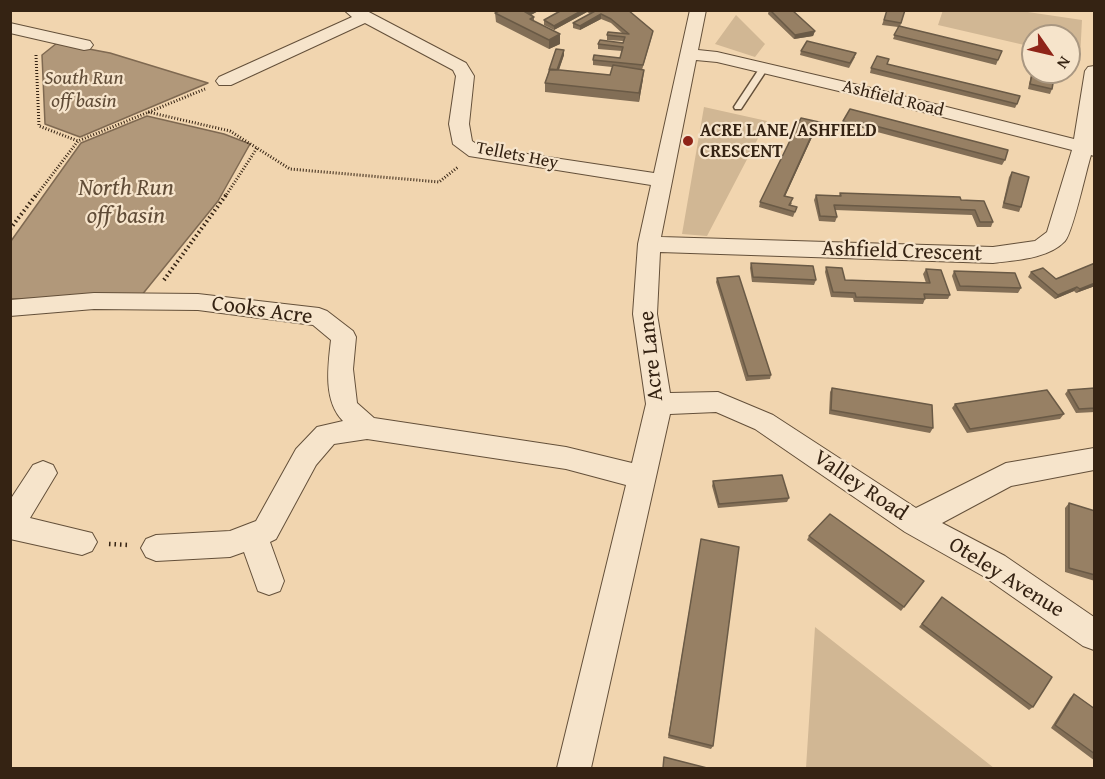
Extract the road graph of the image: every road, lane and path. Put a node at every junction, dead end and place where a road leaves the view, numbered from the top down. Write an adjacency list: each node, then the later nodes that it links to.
1 (698, 10): 6 (street, Acre Lane)
2 (358, 14): 10 (street); 16 (street, Tellets Hey)
3 (10, 28): 4 (street)
4 (57, 39): 5 (street); 7 (street)
5 (84, 45)
6 (690, 54): 8 (street, Ashfield Road); 17 (street, Acre Lane)
7 (36, 55): 13 (path)
8 (764, 68): 11 (lane); 15 (street, Ashfield Road)
9 (1095, 71): 15 (street, Ashfield Crescent)
10 (225, 81): 12 (path)
11 (738, 107)
12 (148, 112): 13 (path); 14 (path)
13 (78, 141): 18 (path)
14 (257, 148): 16 (path); 20 (path)
15 (1089, 148): 19 (street, Ashfield Crescent)
16 (476, 152): 17 (street, Tellets Hey)
17 (664, 181): 19 (street, Acre Lane)
18 (10, 229)
19 (649, 244): 22 (street, Acre Lane)
20 (148, 301): 21 (street, Cooks Acre); 23 (street, Cooks Acre)
21 (10, 308)
22 (659, 404): 26 (street, Acre Lane); 27 (street, Valley Road)
23 (367, 428): 26 (street); 29 (street)
24 (1095, 459): 27 (street, Valley Road)
25 (43, 473): 28 (street)
26 (642, 477): 34 (street, Acre Lane)
27 (915, 523): 33 (street, Oteley Avenue)
28 (10, 526): 30 (street)
29 (254, 535): 31 (street); 32 (street)
30 (82, 542): 31 (path)
31 (156, 548)
32 (269, 581)
33 (1095, 635)
34 (574, 768)

